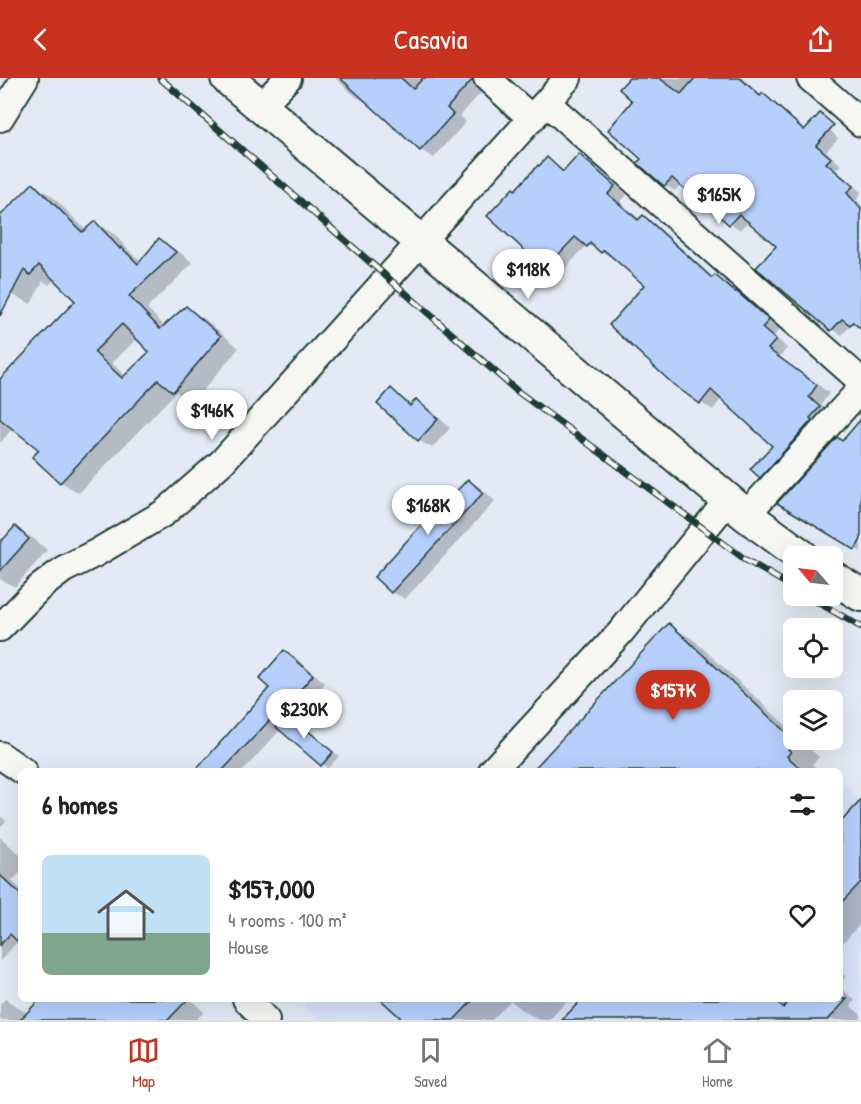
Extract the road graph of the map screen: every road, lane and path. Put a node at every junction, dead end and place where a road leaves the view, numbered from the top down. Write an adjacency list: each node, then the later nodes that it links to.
1 (25, 78): 9 (street)
2 (227, 78): 7 (street)
3 (288, 78): 7 (street)
4 (487, 78): 8 (street)
5 (568, 78): 8 (street)
6 (810, 78): 10 (street)
7 (260, 107): 11 (street)
8 (540, 111): 11 (street); 12 (street)
9 (0, 118)
10 (861, 123)
11 (420, 241): 14 (street); 18 (street)
12 (861, 381)
13 (861, 389): 14 (street)
14 (737, 508): 15 (street); 21 (street)
15 (788, 546)
16 (843, 584): 17 (street)
17 (861, 595)
18 (0, 628)
19 (0, 755): 20 (street)
20 (19, 768)
21 (495, 768)

